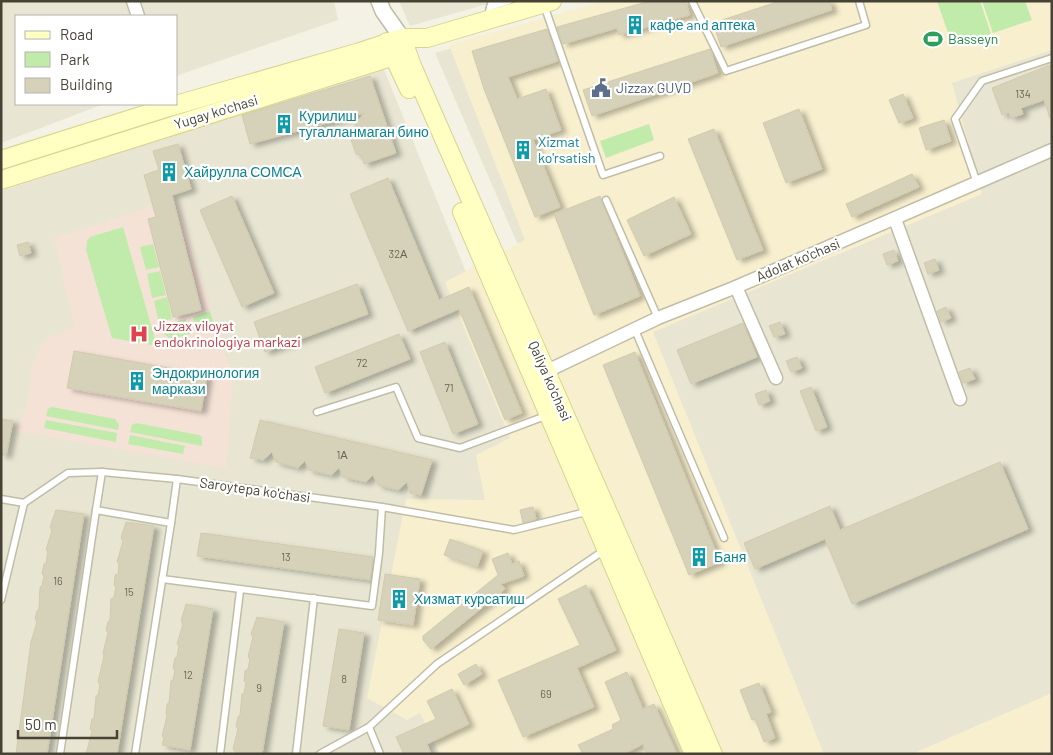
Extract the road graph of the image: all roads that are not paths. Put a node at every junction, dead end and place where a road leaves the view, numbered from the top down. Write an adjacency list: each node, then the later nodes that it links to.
1 (133, 1): 8 (street)
2 (509, 1): 7 (lane)
3 (692, 1): 4 (lane)
4 (859, 1)
5 (548, 2): 7 (main road, Yugay ko'chasi); 14 (lane)
6 (381, 6): 9 (street, Qaliya ko'chasi)
7 (489, 10): 9 (main road, Yugay ko'chasi)
8 (138, 15)
9 (397, 47): 11 (main road, Yugay ko'chasi); 16 (main road, Yugay ko'chasi); 23 (main road, Qaliya ko'chasi); 27 (main road, Qaliya ko'chasi)
10 (1052, 58): 17 (lane)
11 (178, 102)
12 (168, 105): 15 (main road, Yugay ko'chasi)
13 (1052, 150): 17 (street, Adolat ko'chasi)
14 (660, 156)
15 (1, 160)
16 (1, 180)
17 (977, 183): 19 (street, Adolat ko'chasi)
18 (606, 200): 21 (lane)
19 (895, 219): 20 (street, Adolat ko'chasi); 25 (street)
20 (736, 287): 21 (street, Adolat ko'chasi); 24 (street)
21 (658, 318): 22 (street, Adolat ko'chasi)
22 (635, 330): 23 (street, Adolat ko'chasi); 36 (lane)
23 (545, 372): 33 (main road, Qaliya ko'chasi)
24 (776, 378)
25 (960, 398)
26 (316, 412): 27 (lane)
27 (549, 414): 33 (main road, Qaliya ko'chasi)
28 (102, 472): 29 (lane, Saroytepa ko'chasi); 31 (lane, Saroytepa ko'chasi); 34 (lane)
29 (177, 479): 32 (lane, Saroytepa ko'chasi); 35 (lane)
30 (1, 499): 31 (lane)
31 (24, 503): 41 (lane)
32 (382, 507): 33 (lane, Saroytepa ko'chasi); 40 (lane)
33 (599, 509): 37 (main road, Qaliya ko'chasi); 50 (main road, Qaliya ko'chasi)
34 (96, 510): 35 (lane); 43 (lane)
35 (171, 523): 38 (lane)
36 (724, 538)
37 (607, 549): 42 (lane); 49 (main road, Qaliya ko'chasi)
38 (162, 579): 39 (lane); 44 (lane)
39 (240, 591): 40 (lane); 45 (lane)
40 (314, 598): 46 (lane)
41 (1, 600)
42 (369, 727): 47 (lane); 48 (lane)
43 (60, 754)
44 (135, 754)
45 (220, 754)
46 (296, 754)
47 (320, 754)
48 (380, 754)
49 (694, 754)
50 (713, 754)

